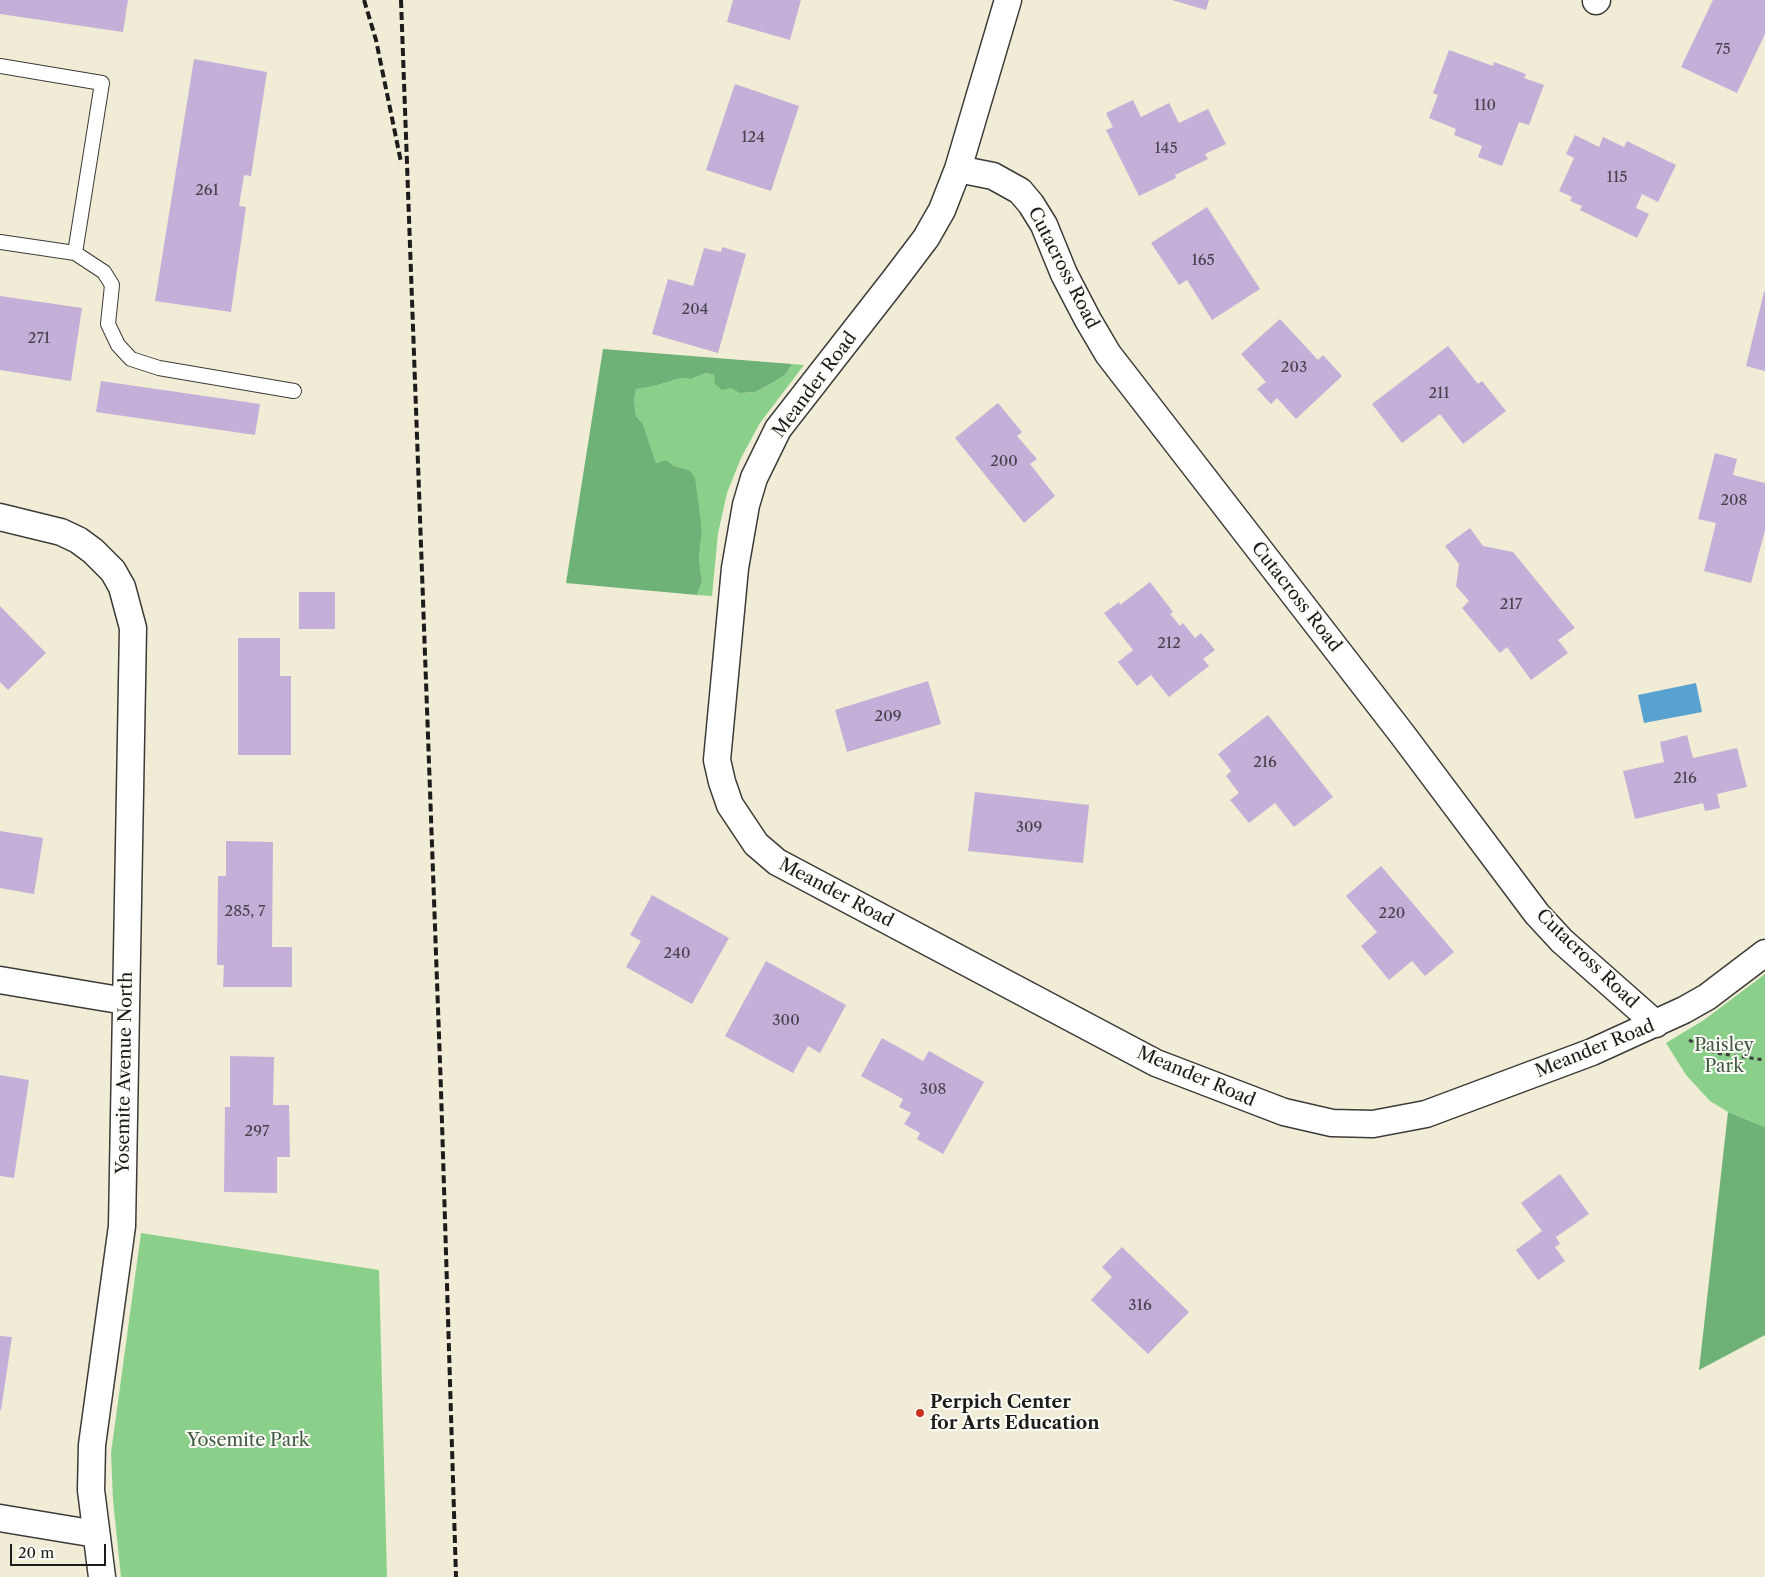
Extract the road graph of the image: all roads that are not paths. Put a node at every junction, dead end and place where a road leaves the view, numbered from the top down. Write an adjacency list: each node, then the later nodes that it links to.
1 (1008, 0): 3 (street, Meander Road)
2 (0, 66): 5 (lane)
3 (958, 169): 11 (street, Cutacross Road); 11 (street, Meander Road)
4 (0, 242): 5 (lane)
5 (75, 253): 6 (lane)
6 (294, 391)
7 (0, 517): 10 (street, Yosemite Avenue North)
8 (1765, 953): 11 (street, Meander Road)
9 (0, 980): 10 (street)
10 (125, 1001): 13 (street, Yosemite Avenue North)
11 (1656, 1024)
12 (0, 1518): 13 (street)
13 (96, 1534): 14 (street, Yosemite Avenue North)
14 (102, 1577)

